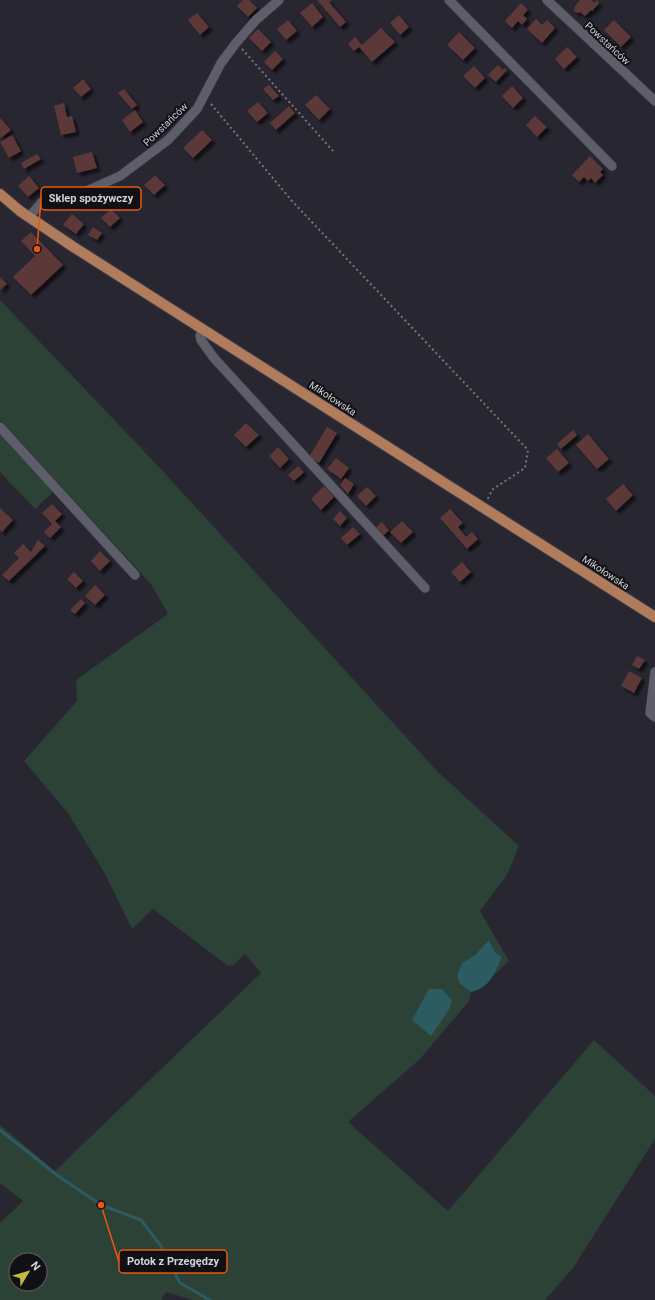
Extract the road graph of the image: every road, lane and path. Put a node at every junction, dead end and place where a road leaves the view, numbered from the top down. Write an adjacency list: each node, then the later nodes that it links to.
1 (279, 0): 4 (street, Powstańców)
2 (449, 0): 8 (street)
3 (547, 0): 6 (street, Powstańców)
4 (236, 43): 5 (street, Powstańców); 7 (path)
5 (205, 97): 10 (street, Powstańców); 13 (path)
6 (655, 101)
7 (333, 152)
8 (612, 166)
9 (2, 198): 10 (main road, Mikołowska)
10 (29, 217): 11 (main road, Mikołowska)
11 (203, 329): 13 (main road, Mikołowska); 15 (street)
12 (0, 427): 14 (street)
13 (485, 509): 16 (main road, Mikołowska)
14 (135, 575)
15 (425, 588)
16 (655, 618)
17 (655, 672): 18 (street)
18 (655, 717)

